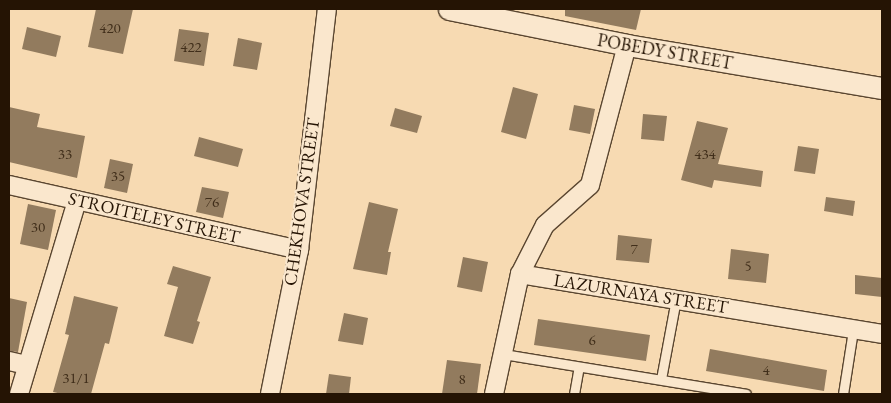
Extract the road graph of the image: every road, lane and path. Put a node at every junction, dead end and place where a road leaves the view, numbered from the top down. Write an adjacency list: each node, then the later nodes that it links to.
1 (327, 9): 7 (street, CHEKHOVA STREET)
2 (449, 9): 3 (street, POBEDY STREET)
3 (627, 45): 4 (street, POBEDY STREET); 8 (street)
4 (882, 88)
5 (9, 185): 6 (street, STROITELEY STREET)
6 (77, 200): 7 (street, STROITELEY STREET); 14 (street)
7 (298, 250): 18 (street, CHEKHOVA STREET)
8 (520, 274): 9 (street, LAZURNAYA STREET); 12 (street)
9 (676, 299): 10 (street, LAZURNAYA STREET); 16 (lane)
10 (853, 330): 11 (street, LAZURNAYA STREET); 22 (lane)
11 (882, 334)
12 (503, 354): 15 (lane); 19 (street)
13 (9, 361): 14 (street)
14 (26, 365): 17 (street)
15 (579, 367): 16 (lane); 20 (lane)
16 (661, 379): 21 (lane)
17 (19, 394)
18 (270, 394)
19 (494, 394)
20 (574, 394)
21 (746, 394)
22 (843, 394)

